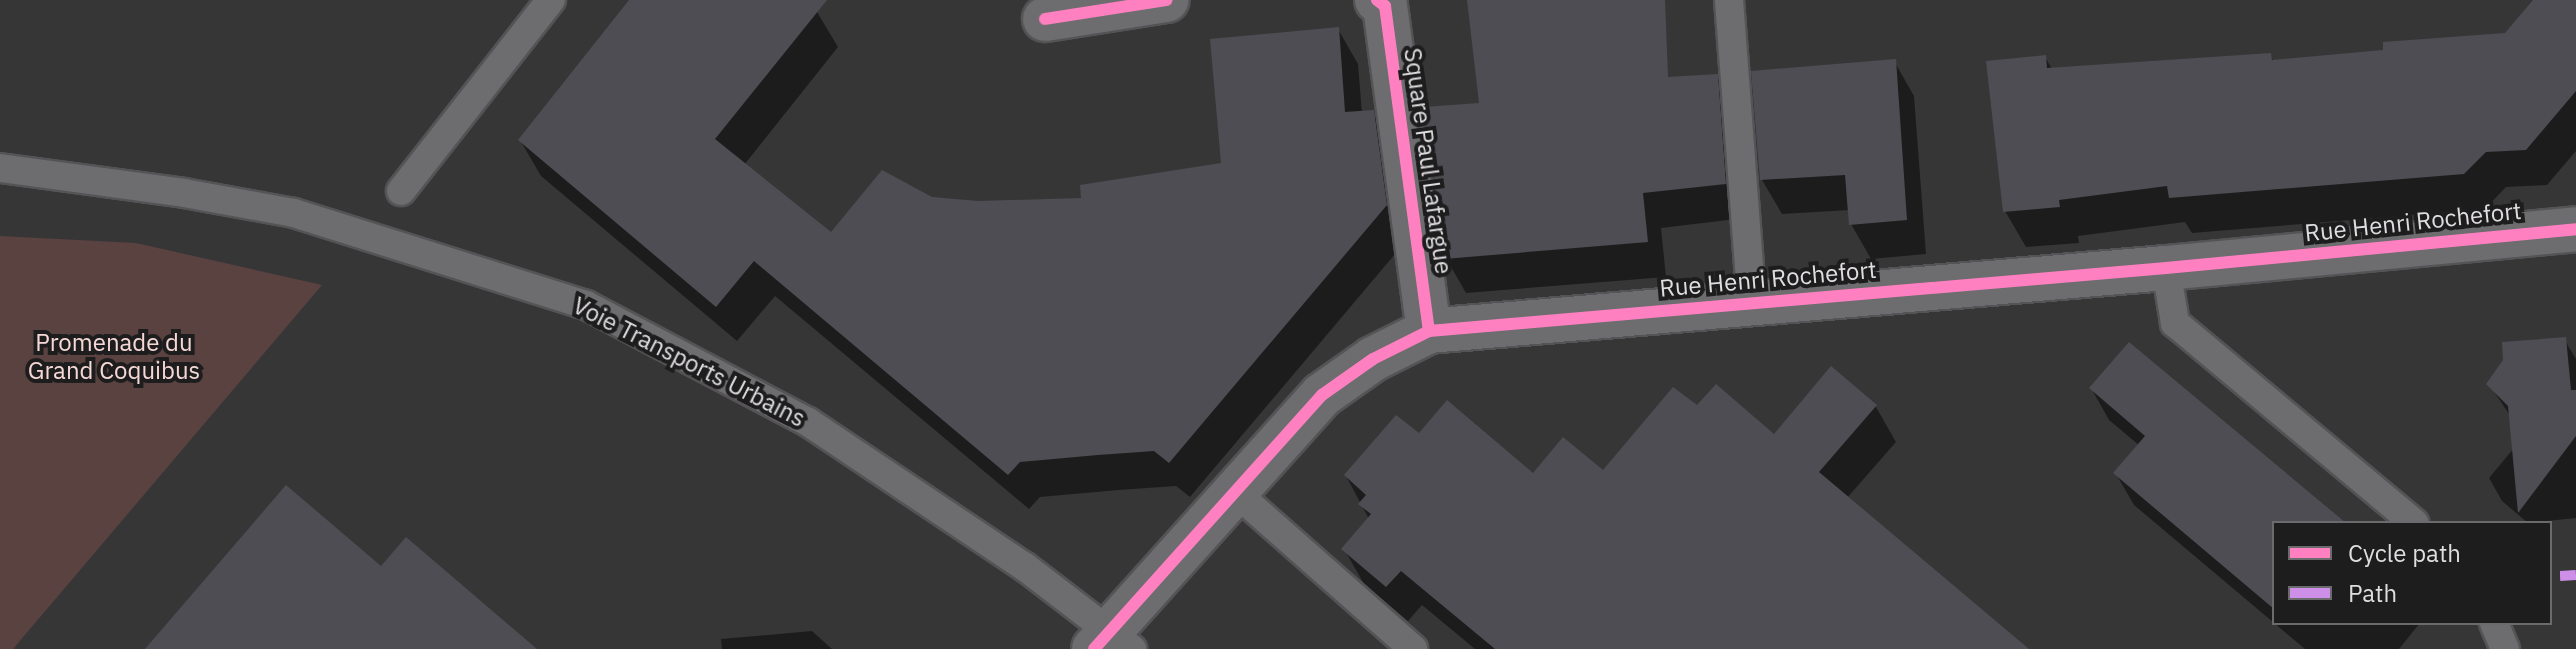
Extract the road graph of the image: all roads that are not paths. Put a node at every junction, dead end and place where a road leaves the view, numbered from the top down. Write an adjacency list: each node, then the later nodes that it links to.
1 (551, 0): 7 (lane)
2 (1167, 0): 5 (street)
3 (1377, 0): 11 (street, Square Paul Lafargue)
4 (1729, 0): 10 (lane)
5 (1045, 19)
6 (0, 168): 15 (lane, Voie Transports Urbains)
7 (401, 191)
8 (2576, 229): 9 (street, Rue Henri Rochefort)
9 (2166, 268): 10 (street, Rue Henri Rochefort); 13 (lane)
10 (1752, 303): 11 (street, Rue Henri Rochefort)
11 (1429, 331): 12 (street, Rue Henri Rochefort)
12 (1234, 491): 15 (street, Rue Henri Rochefort); 16 (lane)
13 (2412, 521)
14 (2495, 625): 17 (lane)
15 (1112, 643)
16 (1413, 649)
17 (2505, 649)

